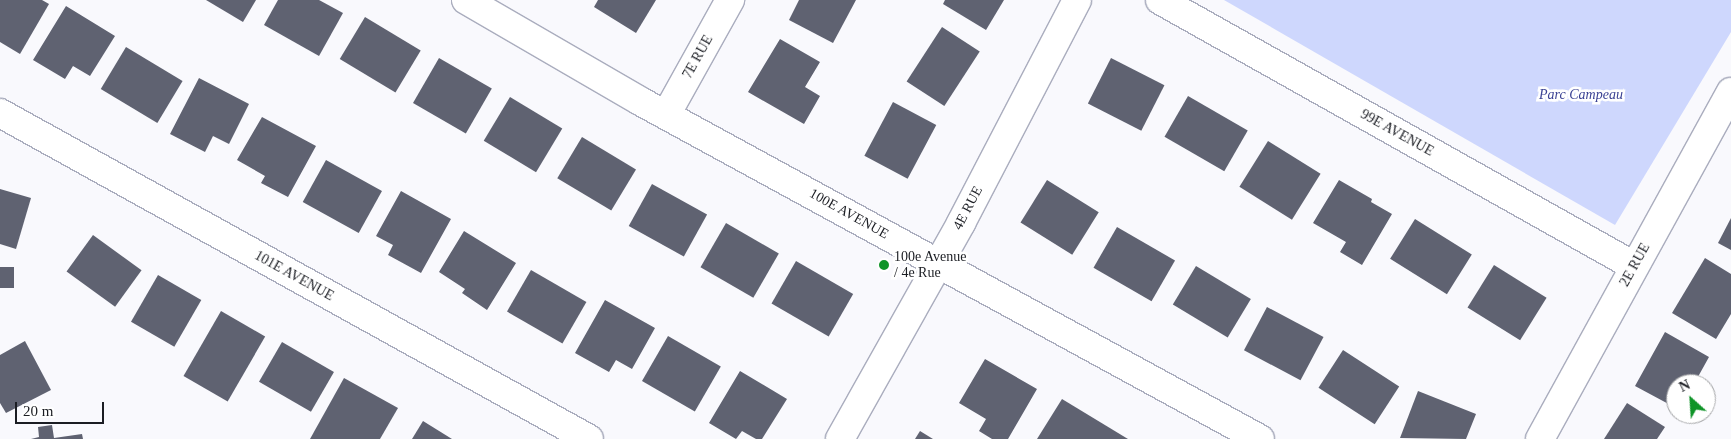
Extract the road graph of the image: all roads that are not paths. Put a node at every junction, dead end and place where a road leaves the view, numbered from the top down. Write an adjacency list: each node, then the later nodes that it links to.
1 (466, 0): 7 (street, 100E AVENUE)
2 (730, 0): 7 (street, 7E RUE)
3 (1077, 0): 8 (street, 4E RUE)
4 (1160, 0): 9 (street, 99E AVENUE)
5 (1731, 92): 9 (street, 2E RUE)
6 (0, 113): 10 (street, 101E AVENUE)
7 (666, 115): 8 (street, 100E AVENUE)
8 (938, 263): 11 (street, 4E RUE); 12 (street, 100E AVENUE)
9 (1634, 266): 13 (street, 2E RUE)
10 (589, 439)
11 (840, 439)
12 (1260, 439)
13 (1540, 439)

